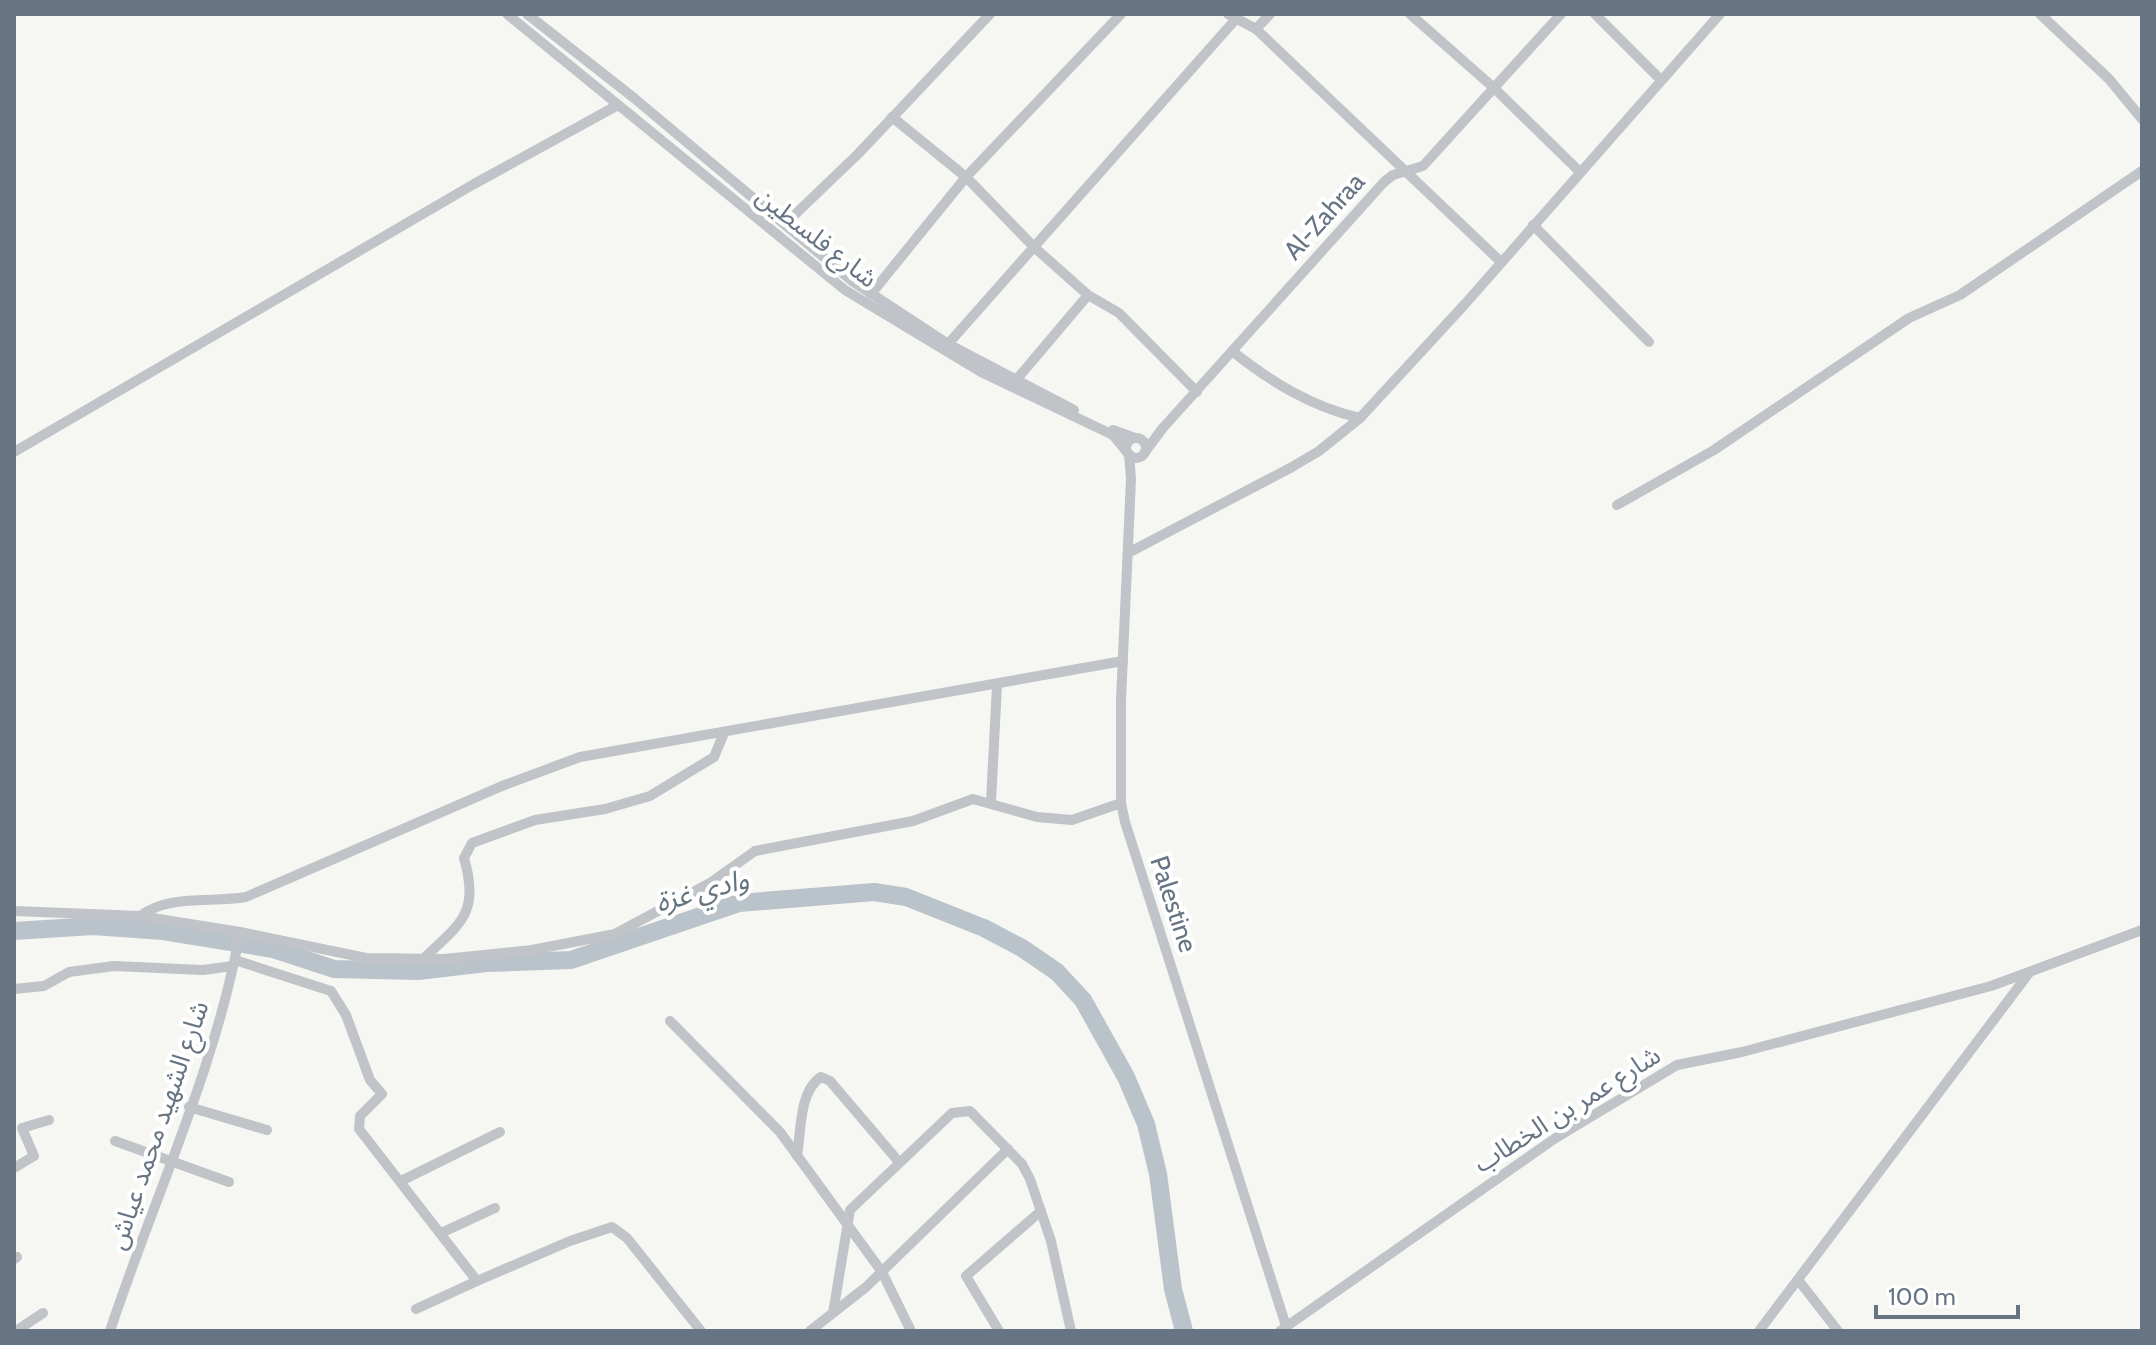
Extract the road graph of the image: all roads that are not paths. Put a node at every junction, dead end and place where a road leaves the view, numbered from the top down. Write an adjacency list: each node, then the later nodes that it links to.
1 (507, 14): 15 (street, شارع فلسطين)
2 (527, 14): 22 (street, شارع فلسطين)
3 (990, 14): 16 (street)
4 (1121, 14): 21 (street)
5 (1270, 14): 12 (street)
6 (1410, 14): 14 (street)
7 (1561, 14): 14 (street, Al-Zahraa)
8 (1595, 14): 13 (street)
9 (1720, 14): 13 (street)
10 (2040, 14): 17 (street)
11 (1231, 17): 12 (street); 24 (street)
12 (1256, 29): 20 (street)
13 (1660, 79): 18 (street)
14 (1494, 88): 18 (street); 20 (street, Al-Zahraa)
15 (618, 105): 36 (street); 37 (street, شارع فلسطين)
16 (892, 117): 21 (street); 22 (street)
17 (2142, 119)
18 (1579, 171): 23 (street)
19 (2142, 171): 40 (street)
20 (1404, 172): 25 (street); 30 (street, Al-Zahraa)
21 (966, 177): 24 (street); 26 (street)
22 (785, 224): 26 (street)
23 (1533, 225): 25 (street); 28 (street)
24 (1034, 247): 27 (street); 29 (street)
25 (1501, 262): 33 (street)
26 (871, 294): 29 (street)
27 (1088, 295): 31 (street); 32 (street)
28 (1649, 342)
29 (948, 344): 31 (street)
30 (1232, 351): 32 (street, Al-Zahraa); 33 (street)
31 (1017, 379): 35 (street)
32 (1197, 392): 34 (street, Al-Zahraa)
33 (1360, 418): 41 (street)
34 (1162, 429): 35 (street, Al-Zahraa); 38 (street, Al-Zahraa)
35 (1136, 438): 37 (street); 38 (street)
36 (14, 452)
37 (1128, 453): 38 (street); 39 (street, Palestine)
38 (1143, 454): 39 (street, Palestine)
39 (1131, 479): 41 (street, Palestine)
40 (1617, 505)
41 (1128, 553): 42 (street, Palestine)
42 (1123, 661): 43 (street); 46 (street, Palestine)
43 (997, 685): 44 (street); 45 (street)
44 (724, 733): 48 (street); 51 (street)
45 (991, 802)
46 (1121, 803): 51 (street); 77 (street, Palestine)
47 (14, 911): 48 (street)
48 (140, 916): 50 (street)
49 (2142, 930): 52 (street, شارع عمر بن الخطاب)
50 (237, 949): 51 (street); 53 (street); 55 (street, شارع الشهيد محمد عياش); 65 (street)
51 (423, 959)
52 (2030, 971): 73 (street); 77 (street, شارع عمر بن الخطاب)
53 (14, 989)
54 (670, 1021): 61 (street)
55 (189, 1107): 57 (street); 63 (street, شارع الشهيد محمد عياش)
56 (49, 1120): 64 (street)
57 (267, 1130)
58 (500, 1132): 65 (street)
59 (115, 1141): 63 (street)
60 (1008, 1149): 62 (street); 68 (street); 71 (street)
61 (797, 1156): 62 (street); 69 (street)
62 (899, 1162): 69 (street)
63 (171, 1164): 66 (street); 79 (street, شارع الشهيد محمد عياش)
64 (14, 1168)
65 (401, 1181): 70 (street)
66 (229, 1182)
67 (495, 1208): 70 (street)
68 (1041, 1211): 83 (street); 84 (street)
69 (847, 1224): 71 (street); 76 (street)
70 (441, 1233): 72 (street)
71 (882, 1272): 76 (street); 82 (street)
72 (477, 1281): 74 (street); 80 (street)
73 (1799, 1281): 85 (street); 86 (street)
74 (416, 1309)
75 (43, 1313): 78 (street)
76 (833, 1313): 81 (street)
77 (1283, 1328)
78 (16, 1331)
79 (110, 1331)
80 (701, 1331)
81 (810, 1331)
82 (911, 1331)
83 (999, 1331)
84 (1071, 1331)
85 (1759, 1331)
86 (1838, 1331)

